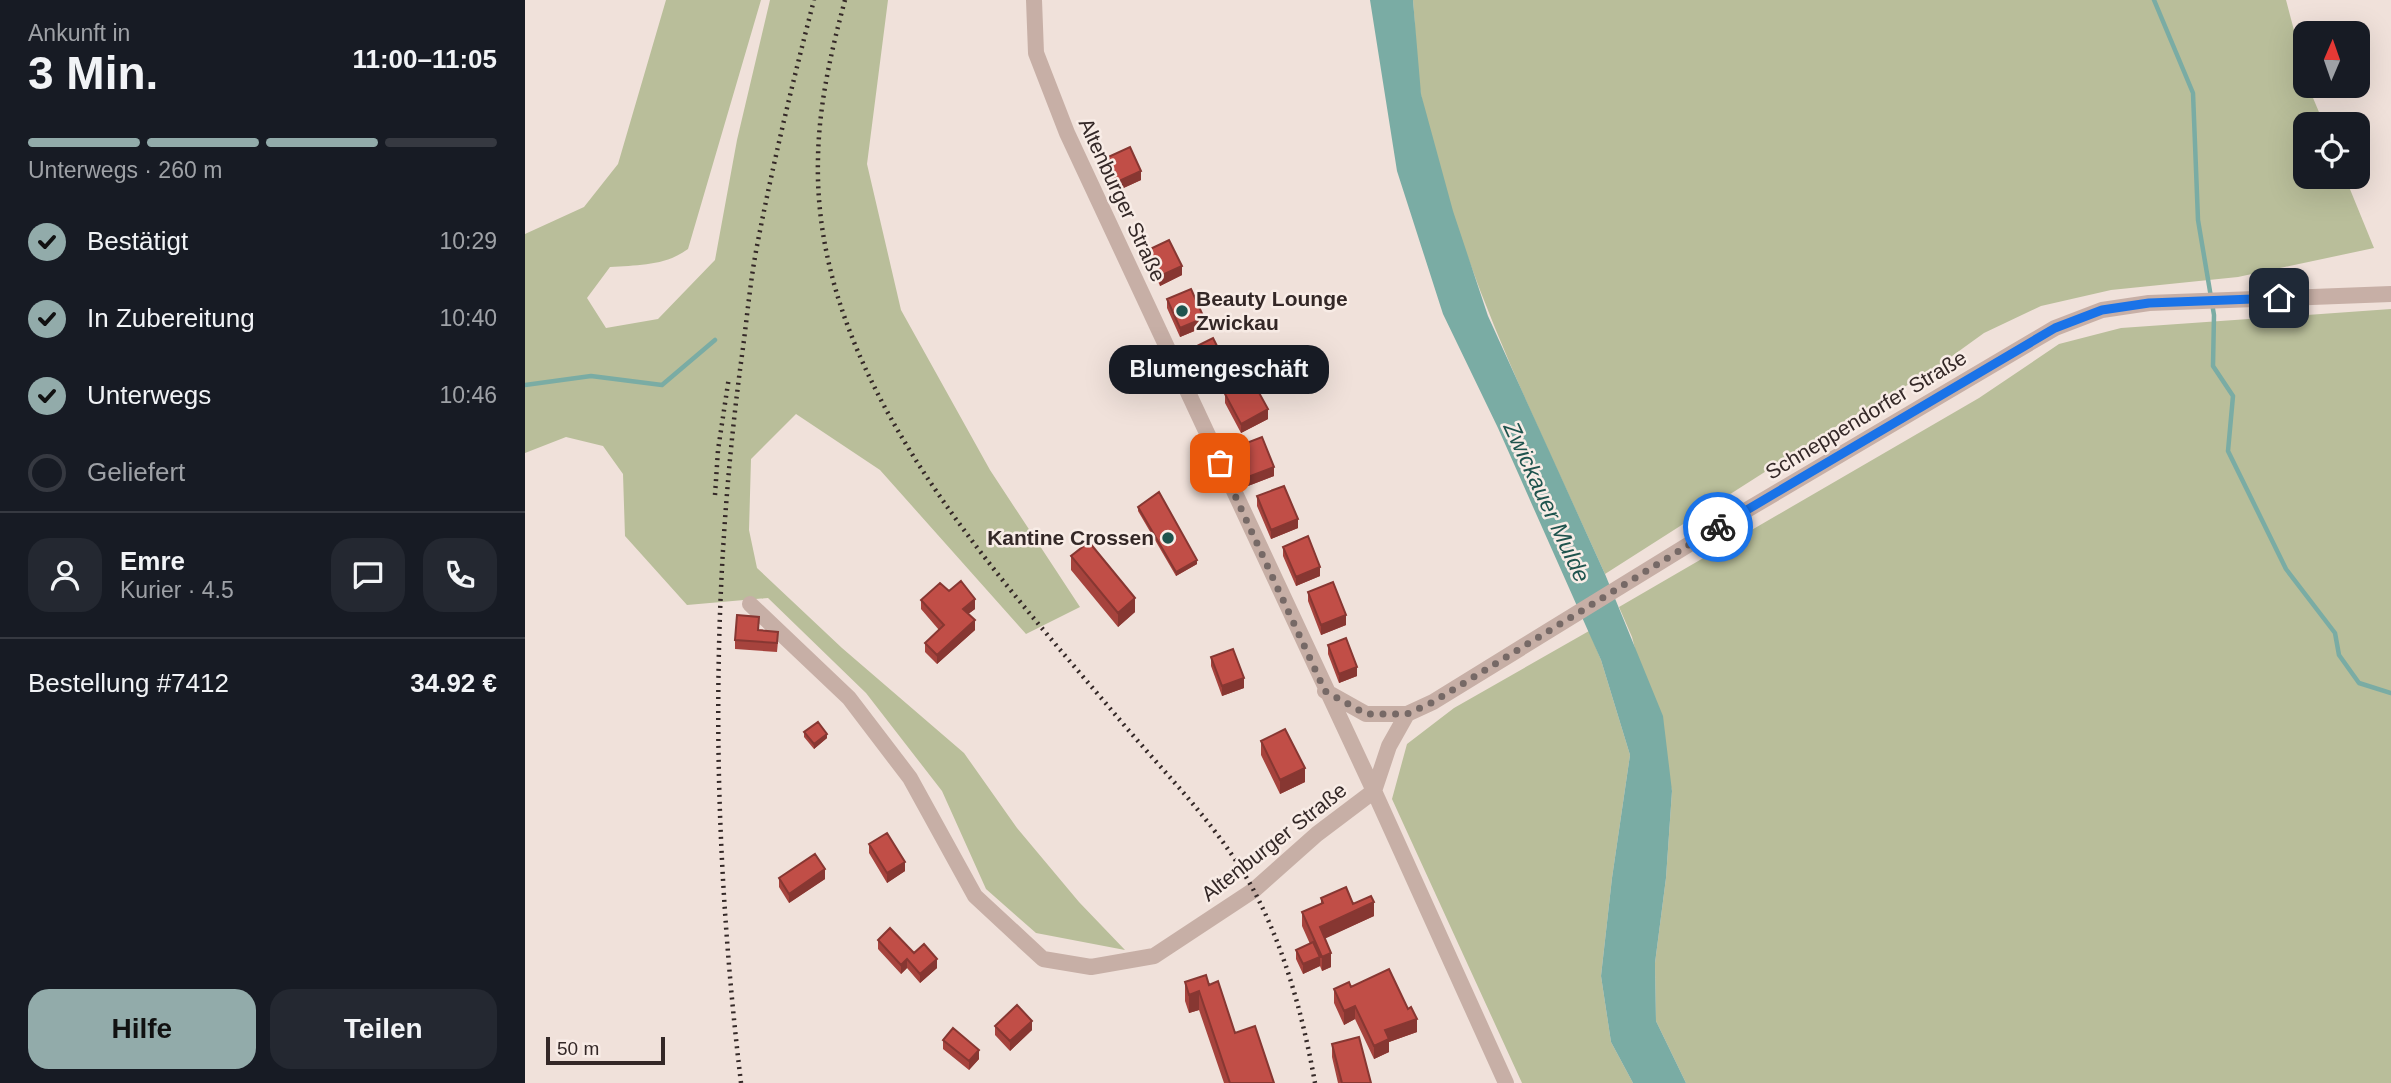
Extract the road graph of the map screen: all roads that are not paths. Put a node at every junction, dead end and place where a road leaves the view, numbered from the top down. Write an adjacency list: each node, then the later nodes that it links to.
1 (1034, 0): 4 (street, Altenburger Straße)
2 (2391, 294): 5 (street, Schneppendorfer Straße)
3 (750, 604): 6 (street, Altenburger Straße)
4 (1325, 691): 5 (street, Schneppendorfer Straße); 6 (street, Altenburger Straße)
5 (1407, 714): 6 (street)
6 (1374, 791): 7 (street, Altenburger Straße)
7 (1506, 1083)

